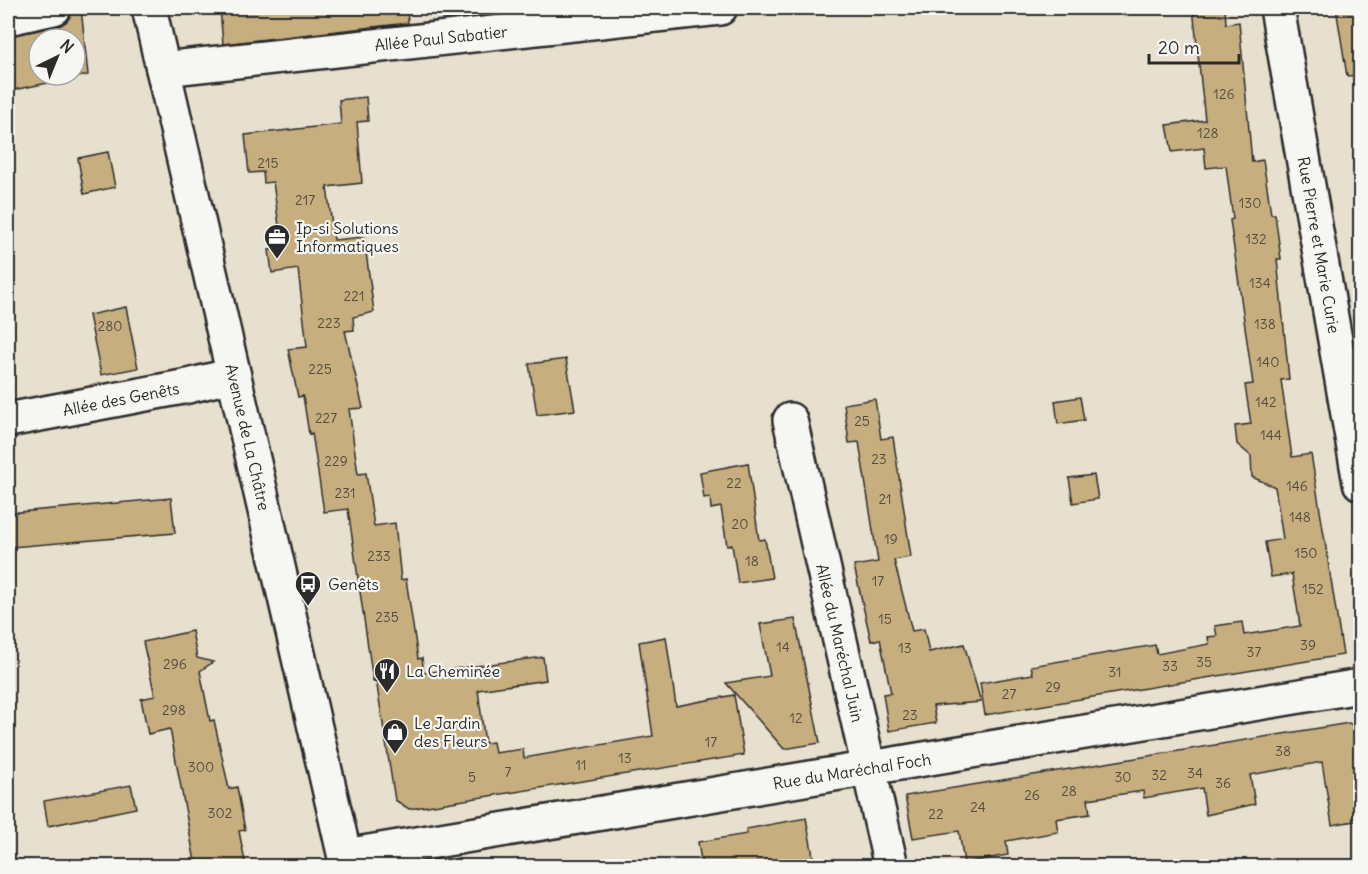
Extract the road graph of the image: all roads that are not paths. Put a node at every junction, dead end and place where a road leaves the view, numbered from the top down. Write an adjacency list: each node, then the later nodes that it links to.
1 (54, 8): 5 (street)
2 (149, 8): 6 (street, Avenue de La Châtre)
3 (720, 8): 6 (street, Allée Paul Sabatier)
4 (1277, 8): 10 (street, Rue Pierre et Marie Curie)
5 (8, 18)
6 (163, 69): 7 (street, Avenue de La Châtre)
7 (233, 375): 8 (street, Allée des Genêts); 13 (street, Avenue de La Châtre)
8 (8, 420)
9 (790, 420): 12 (street, Allée du Maréchal Juin)
10 (1360, 483)
11 (1360, 686): 12 (street, Rue du Maréchal Foch)
12 (869, 768): 13 (street, Rue du Maréchal Foch); 14 (street, Allée du Maréchal Juin)
13 (346, 861)
14 (891, 867)

